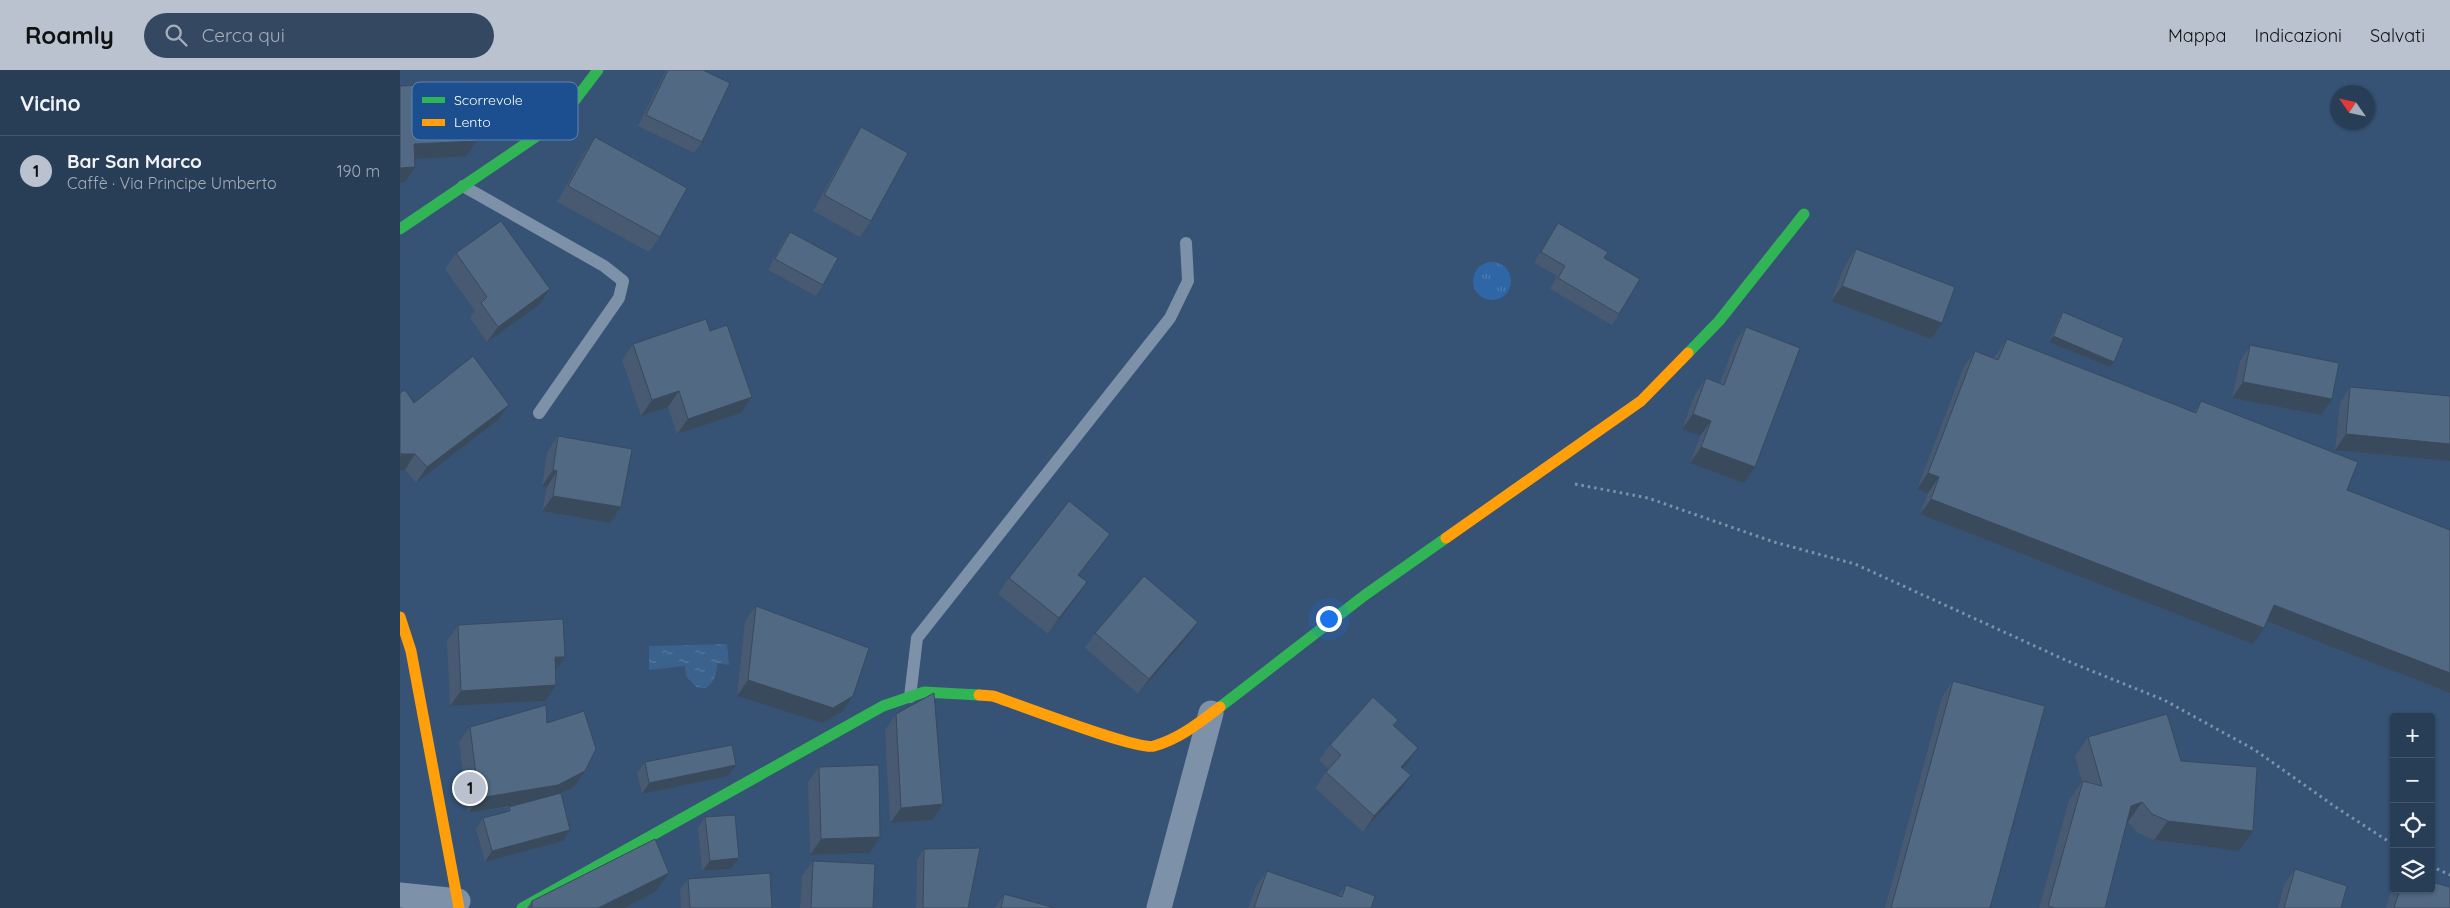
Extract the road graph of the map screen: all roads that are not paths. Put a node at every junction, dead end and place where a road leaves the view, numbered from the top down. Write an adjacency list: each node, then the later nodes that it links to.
1 (598, 70): 2 (street)
2 (578, 96)
3 (531, 140): 4 (street)
4 (463, 186): 6 (street); 8 (lane)
5 (1804, 214): 11 (street)
6 (400, 229)
7 (1186, 244): 10 (lane)
8 (539, 413)
9 (400, 617): 13 (street)
10 (910, 697): 11 (street); 14 (street)
11 (1211, 713): 15 (street)
12 (400, 895): 13 (street)
13 (458, 905)
14 (522, 908)
15 (1159, 908)

